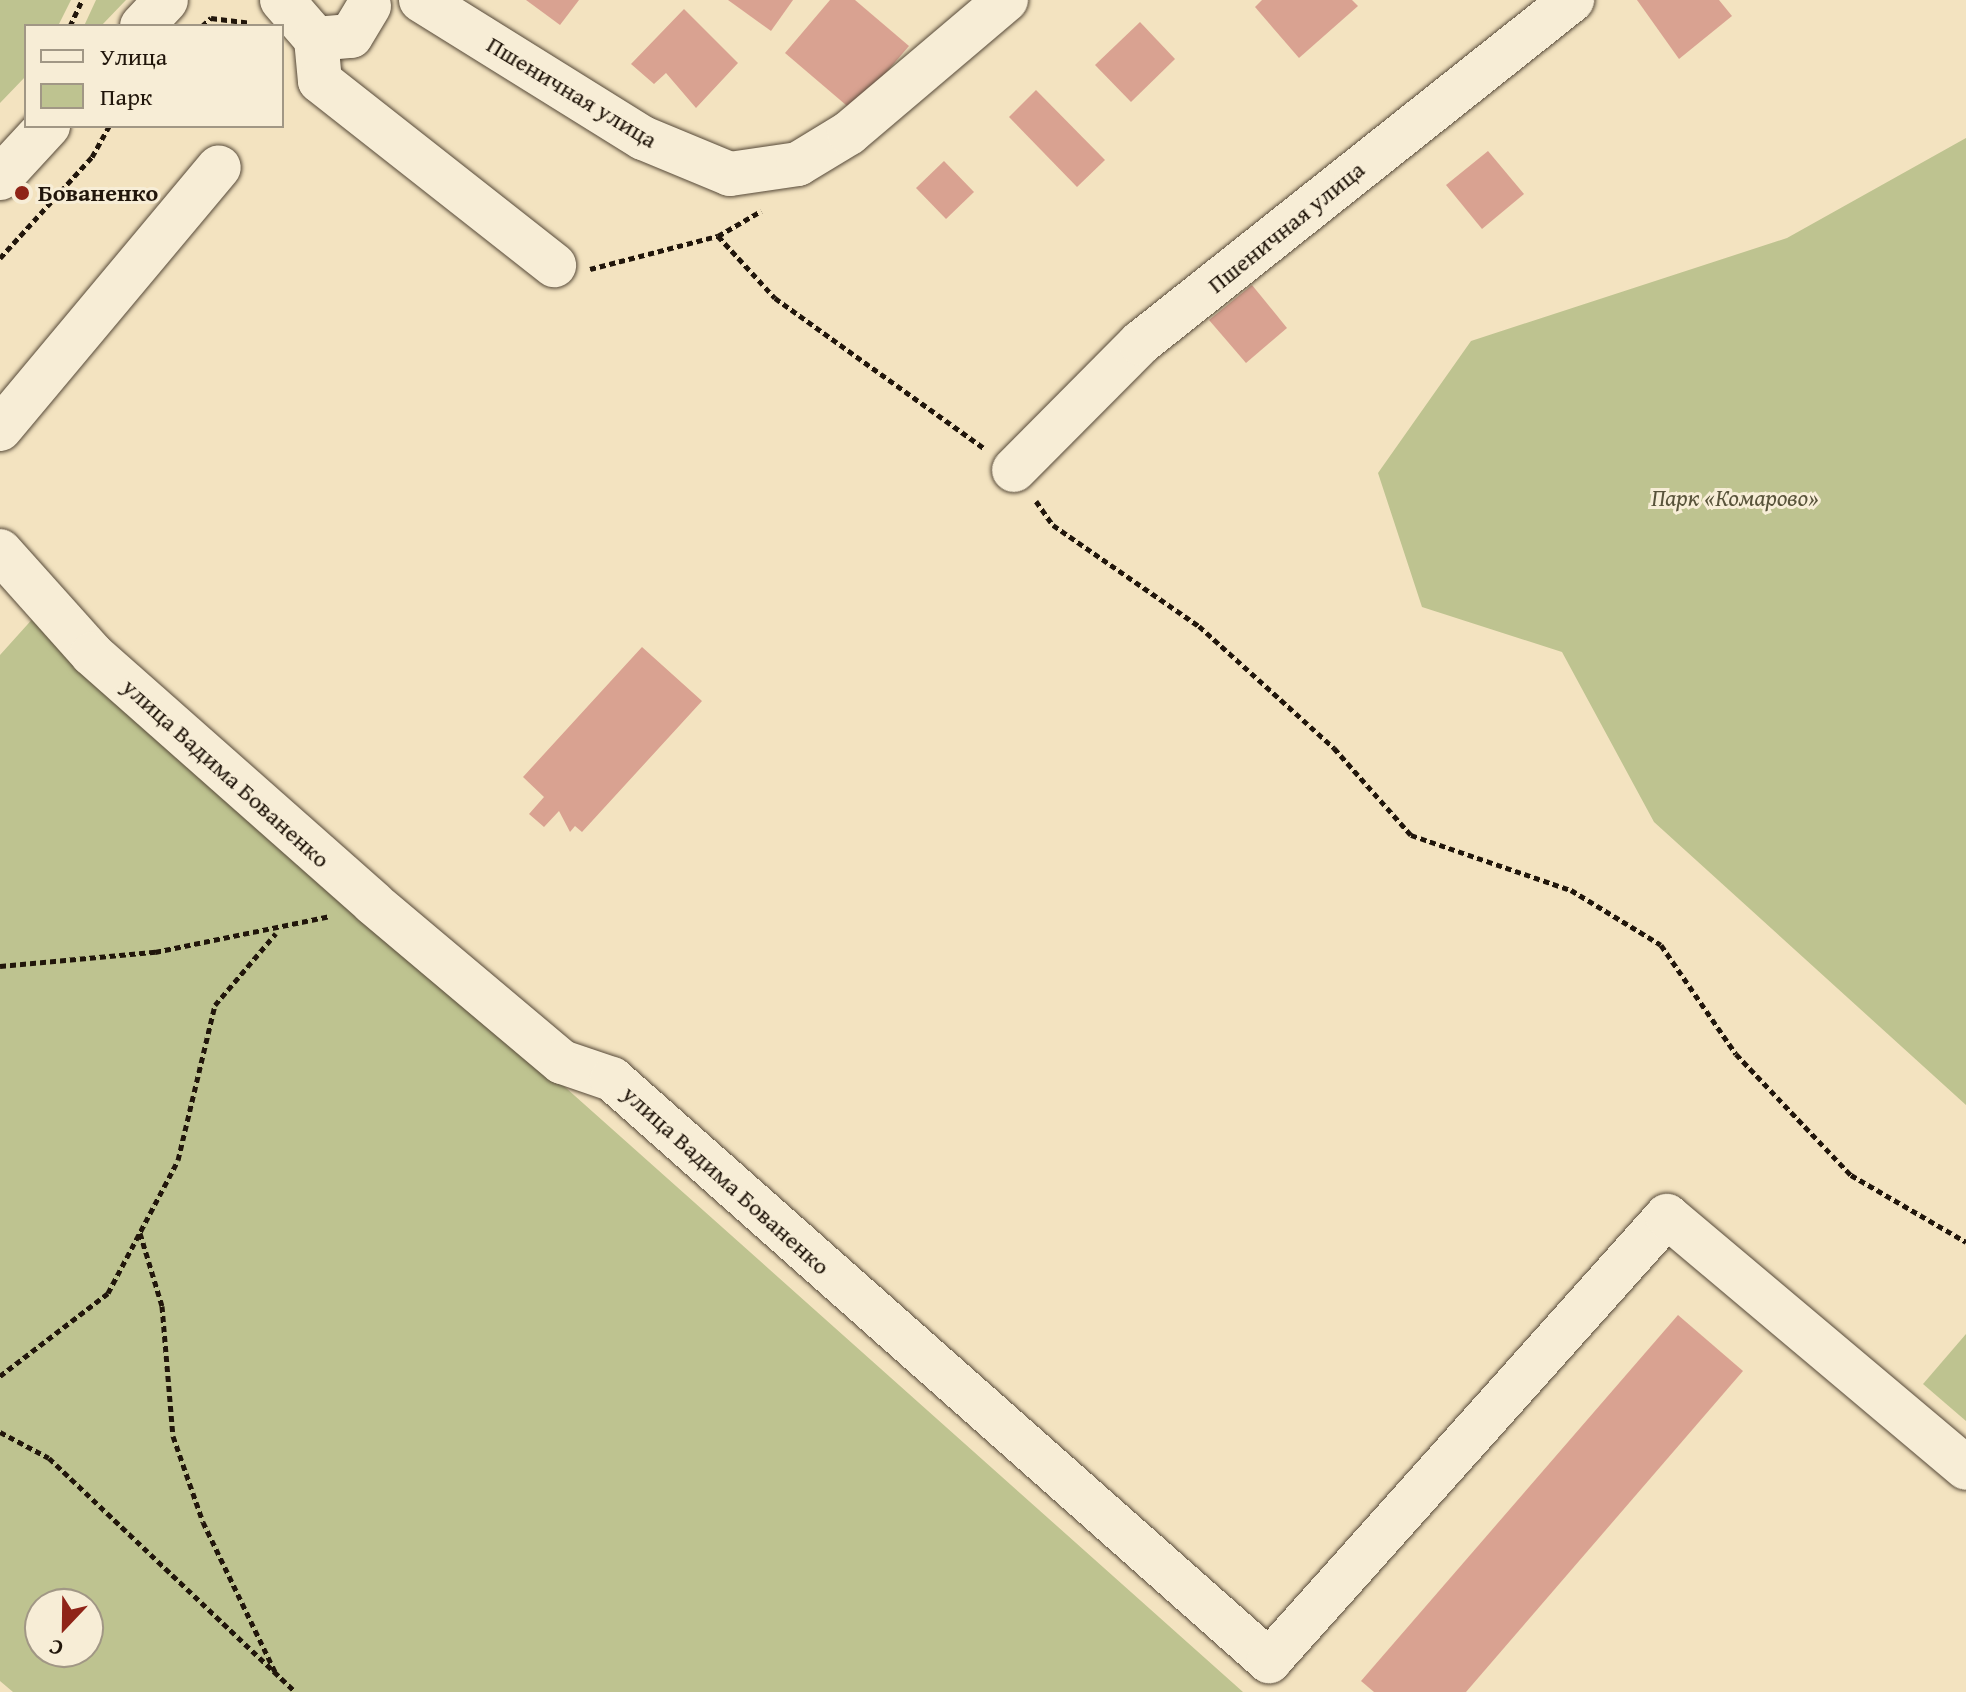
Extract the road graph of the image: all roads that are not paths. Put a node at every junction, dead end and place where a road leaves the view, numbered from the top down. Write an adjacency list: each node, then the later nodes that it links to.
1 (166, 0): 7 (street)
2 (282, 0): 8 (street)
3 (421, 0): 4 (street, Пшеничная улица)
4 (1006, 0)
5 (1572, 0): 14 (street, Пшеничная улица)
6 (374, 2): 8 (street)
7 (144, 24)
8 (316, 39): 12 (street)
9 (46, 128): 11 (street)
10 (219, 167): 13 (street)
11 (0, 178)
12 (554, 265)
13 (0, 429)
14 (1014, 470)
15 (0, 551): 16 (street, улица Вадима Бованенко)
16 (1966, 1468)

